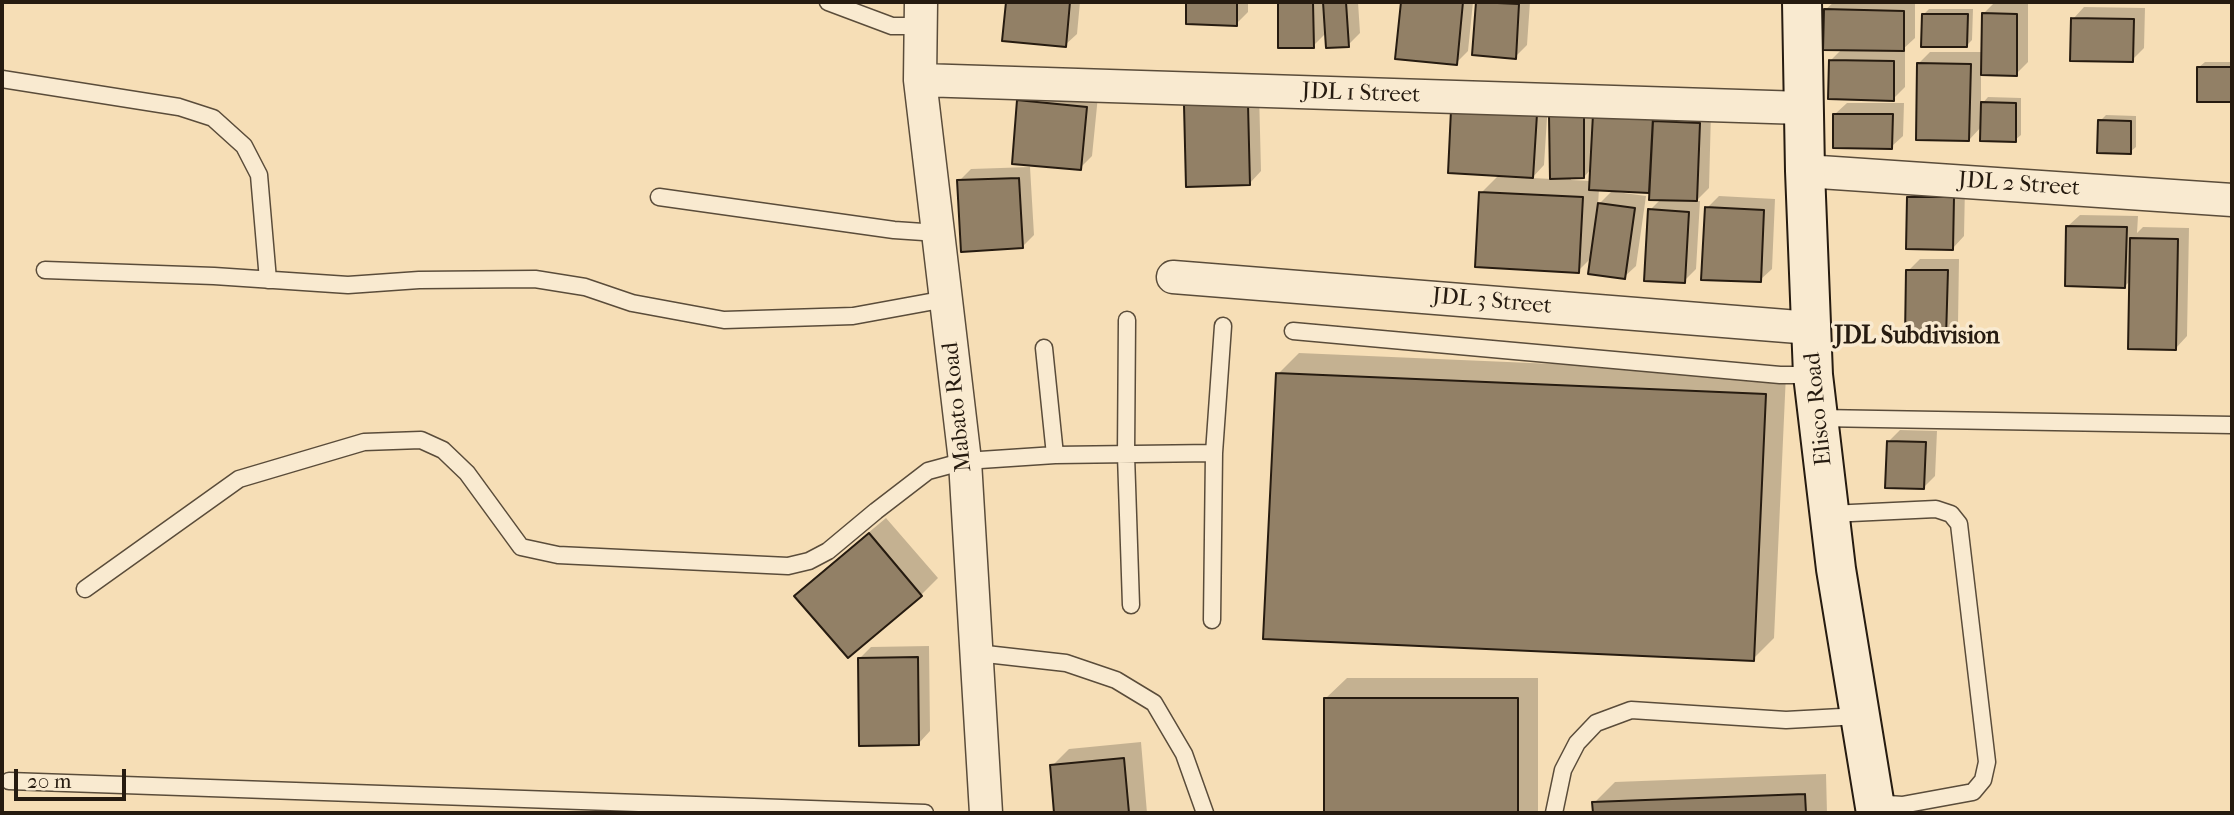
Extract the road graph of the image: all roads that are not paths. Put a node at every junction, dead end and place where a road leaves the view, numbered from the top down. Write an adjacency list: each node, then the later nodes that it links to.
1 (828, 2): 3 (lane)
2 (1802, 2): 6 (main road, Elisco Road)
3 (921, 14): 5 (street, Mabato Road)
4 (2, 79): 13 (lane)
5 (920, 80): 6 (street, JDL 1 Street); 10 (street, Mabato Road)
6 (1803, 108): 7 (main road, Elisco Road)
7 (1805, 170): 9 (street, JDL 2 Street); 17 (main road, Elisco Road)
8 (659, 197): 10 (lane)
9 (2232, 200)
10 (938, 233): 14 (street, Mabato Road)
11 (45, 270): 13 (lane)
12 (1173, 277): 17 (street, JDL 3 Street)
13 (268, 280): 14 (lane)
14 (946, 299): 26 (street, Mabato Road)
15 (1127, 320): 25 (lane)
16 (1223, 326): 23 (lane)
17 (1811, 328): 20 (main road, Elisco Road)
18 (1293, 331): 20 (lane)
19 (1044, 348): 24 (lane)
20 (1814, 376): 21 (main road, Elisco Road)
21 (1819, 418): 22 (lane); 27 (main road, Elisco Road)
22 (2232, 425)
23 (1214, 453): 25 (lane); 30 (lane)
24 (1055, 455): 25 (lane); 26 (lane)
25 (1126, 455): 29 (lane)
26 (965, 461): 28 (lane); 31 (street, Mabato Road)
27 (1830, 514): 32 (main road, Elisco Road); 34 (lane)
28 (85, 589)
29 (1131, 605)
30 (1212, 620)
31 (977, 653): 36 (street, Mabato Road); 37 (lane)
32 (1860, 716): 34 (main road, Elisco Road); 38 (lane)
33 (9, 781): 35 (lane)
34 (1875, 808)
35 (925, 813)
36 (986, 813)
37 (1205, 813)
38 (1554, 813)

